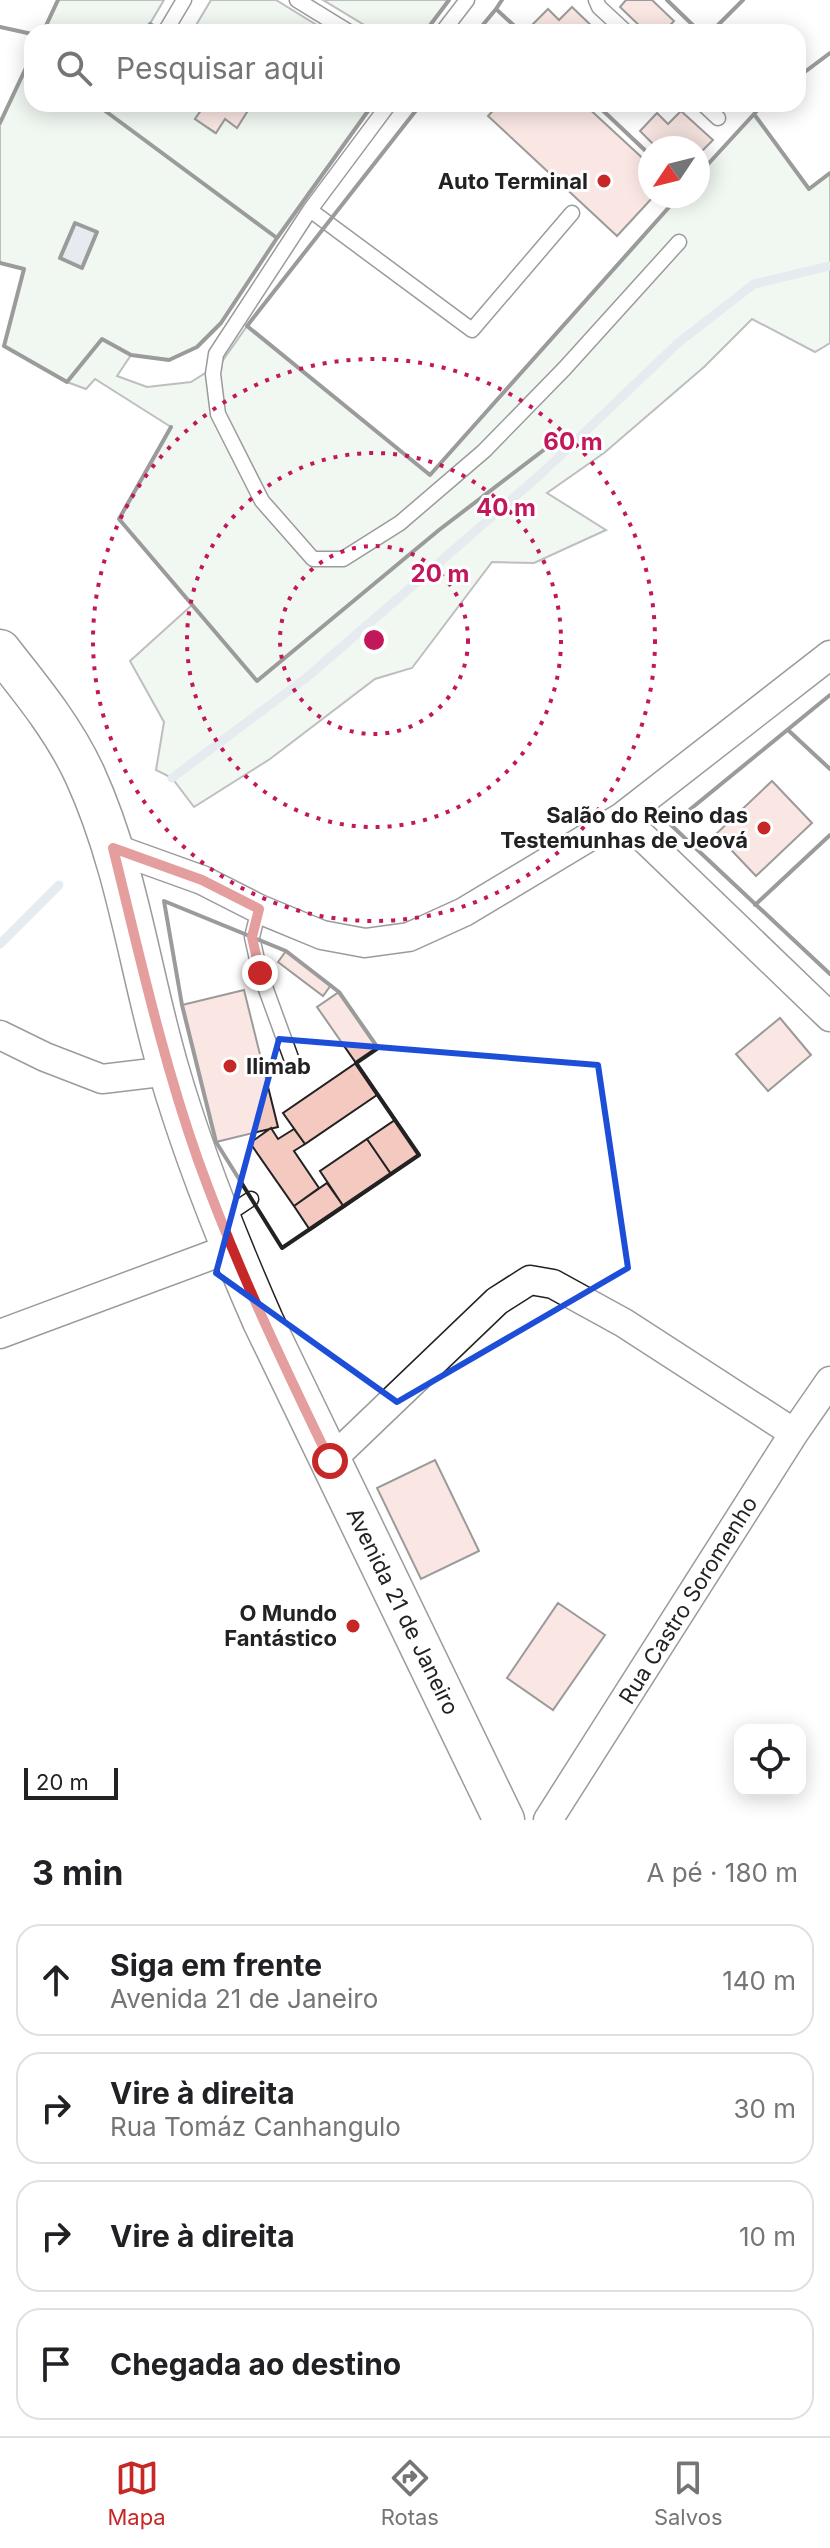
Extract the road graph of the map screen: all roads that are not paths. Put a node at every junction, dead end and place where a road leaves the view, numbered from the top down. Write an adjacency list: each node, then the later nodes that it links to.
1 (184, 0): 5 (lane)
2 (297, 0): 6 (lane)
3 (467, 0): 7 (lane)
4 (596, 0): 8 (lane)
5 (170, 24)
6 (336, 24)
7 (449, 24)
8 (617, 24)
9 (383, 112): 12 (lane)
10 (712, 112): 11 (lane)
11 (718, 118)
12 (310, 210): 13 (lane); 14 (lane)
13 (572, 213)
14 (679, 242)
15 (0, 650): 18 (main road, Avenida 21 de Janeiro)
16 (830, 655): 17 (street)
17 (622, 817): 19 (street); 20 (street)
18 (113, 848): 19 (street); 23 (main road, Avenida 21 de Janeiro)
19 (259, 909): 22 (lane)
20 (830, 1017)
21 (0, 1035): 23 (street)
22 (294, 1066)
23 (169, 1071): 24 (main road, Avenida 21 de Janeiro)
24 (234, 1222): 25 (street); 28 (main road, Avenida 21 de Janeiro)
25 (0, 1334)
26 (830, 1381): 27 (street, Rua Castro Soromenho)
27 (794, 1433): 28 (street); 30 (street, Rua Castro Soromenho)
28 (330, 1461): 29 (main road, Avenida 21 de Janeiro)
29 (504, 1820)
30 (548, 1820)

